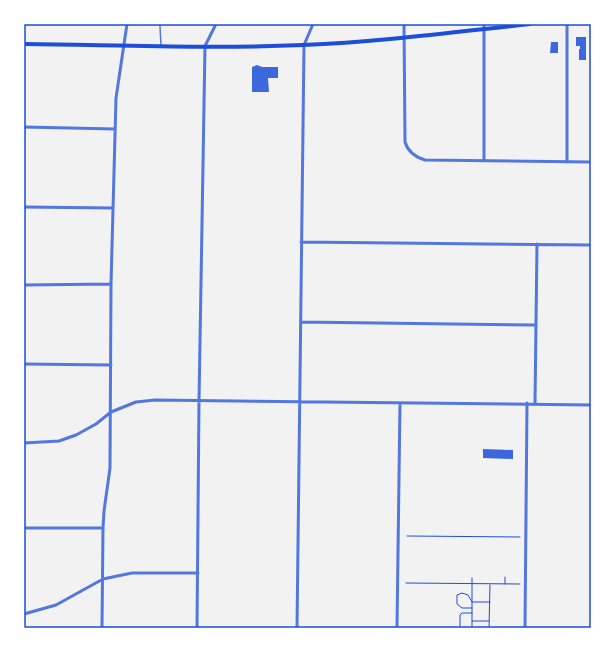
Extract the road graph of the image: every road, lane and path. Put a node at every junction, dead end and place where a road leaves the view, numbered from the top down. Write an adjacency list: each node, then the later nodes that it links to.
1 (127, 24): 12 (street)
2 (158, 24): 13 (lane)
3 (216, 24): 14 (street)
4 (312, 24): 11 (street)
5 (404, 24): 9 (street)
6 (530, 24): 8 (main road)
7 (567, 24): 18 (street)
8 (484, 26): 9 (main road); 17 (street)
9 (404, 37): 11 (main road); 17 (street)
10 (24, 44): 12 (main road)
11 (304, 45): 14 (main road); 22 (street)
12 (124, 46): 13 (main road); 16 (street)
13 (160, 46): 14 (main road)
14 (206, 46): 31 (street)
15 (24, 127): 16 (street)
16 (115, 129): 21 (street)
17 (484, 160): 18 (street)
18 (567, 162): 19 (street)
19 (591, 162)
20 (24, 207): 21 (street)
21 (113, 208): 25 (street)
22 (301, 242): 23 (street); 27 (street)
23 (538, 244): 24 (street); 28 (street)
24 (591, 245)
25 (111, 284): 26 (street); 30 (street)
26 (24, 285)
27 (301, 322): 28 (street); 32 (street)
28 (536, 325): 35 (street)
29 (24, 364): 30 (street)
30 (111, 365): 37 (street)
31 (199, 401): 32 (street); 37 (street); 43 (street)
32 (299, 402): 33 (street); 63 (street)
33 (400, 403): 34 (street); 64 (street)
34 (527, 403): 35 (street); 68 (street)
35 (535, 404): 36 (street)
36 (591, 405)
37 (111, 412): 38 (street); 40 (street)
38 (24, 443)
39 (24, 528): 40 (street)
40 (103, 528): 46 (street)
41 (407, 536): 42 (path)
42 (521, 537)
43 (198, 573): 46 (street); 62 (street)
44 (505, 577): 50 (path)
45 (472, 578): 48 (path)
46 (102, 579): 57 (street); 61 (street)
47 (406, 583): 48 (path)
48 (472, 584): 49 (path); 52 (path)
49 (490, 584): 50 (path); 53 (path)
50 (505, 584): 51 (path)
51 (520, 584)
52 (472, 602): 53 (path); 54 (path); 55 (path)
53 (490, 602): 60 (path)
54 (462, 608): 55 (path); 56 (path)
55 (472, 608): 58 (path)
56 (462, 613): 58 (path); 65 (path)
57 (24, 614)
58 (472, 614): 59 (path)
59 (472, 621): 60 (path); 66 (path)
60 (489, 621): 67 (path)
61 (102, 628)
62 (197, 628)
63 (297, 628)
64 (397, 628)
65 (460, 628)
66 (472, 628)
67 (489, 628)
68 (525, 628)

